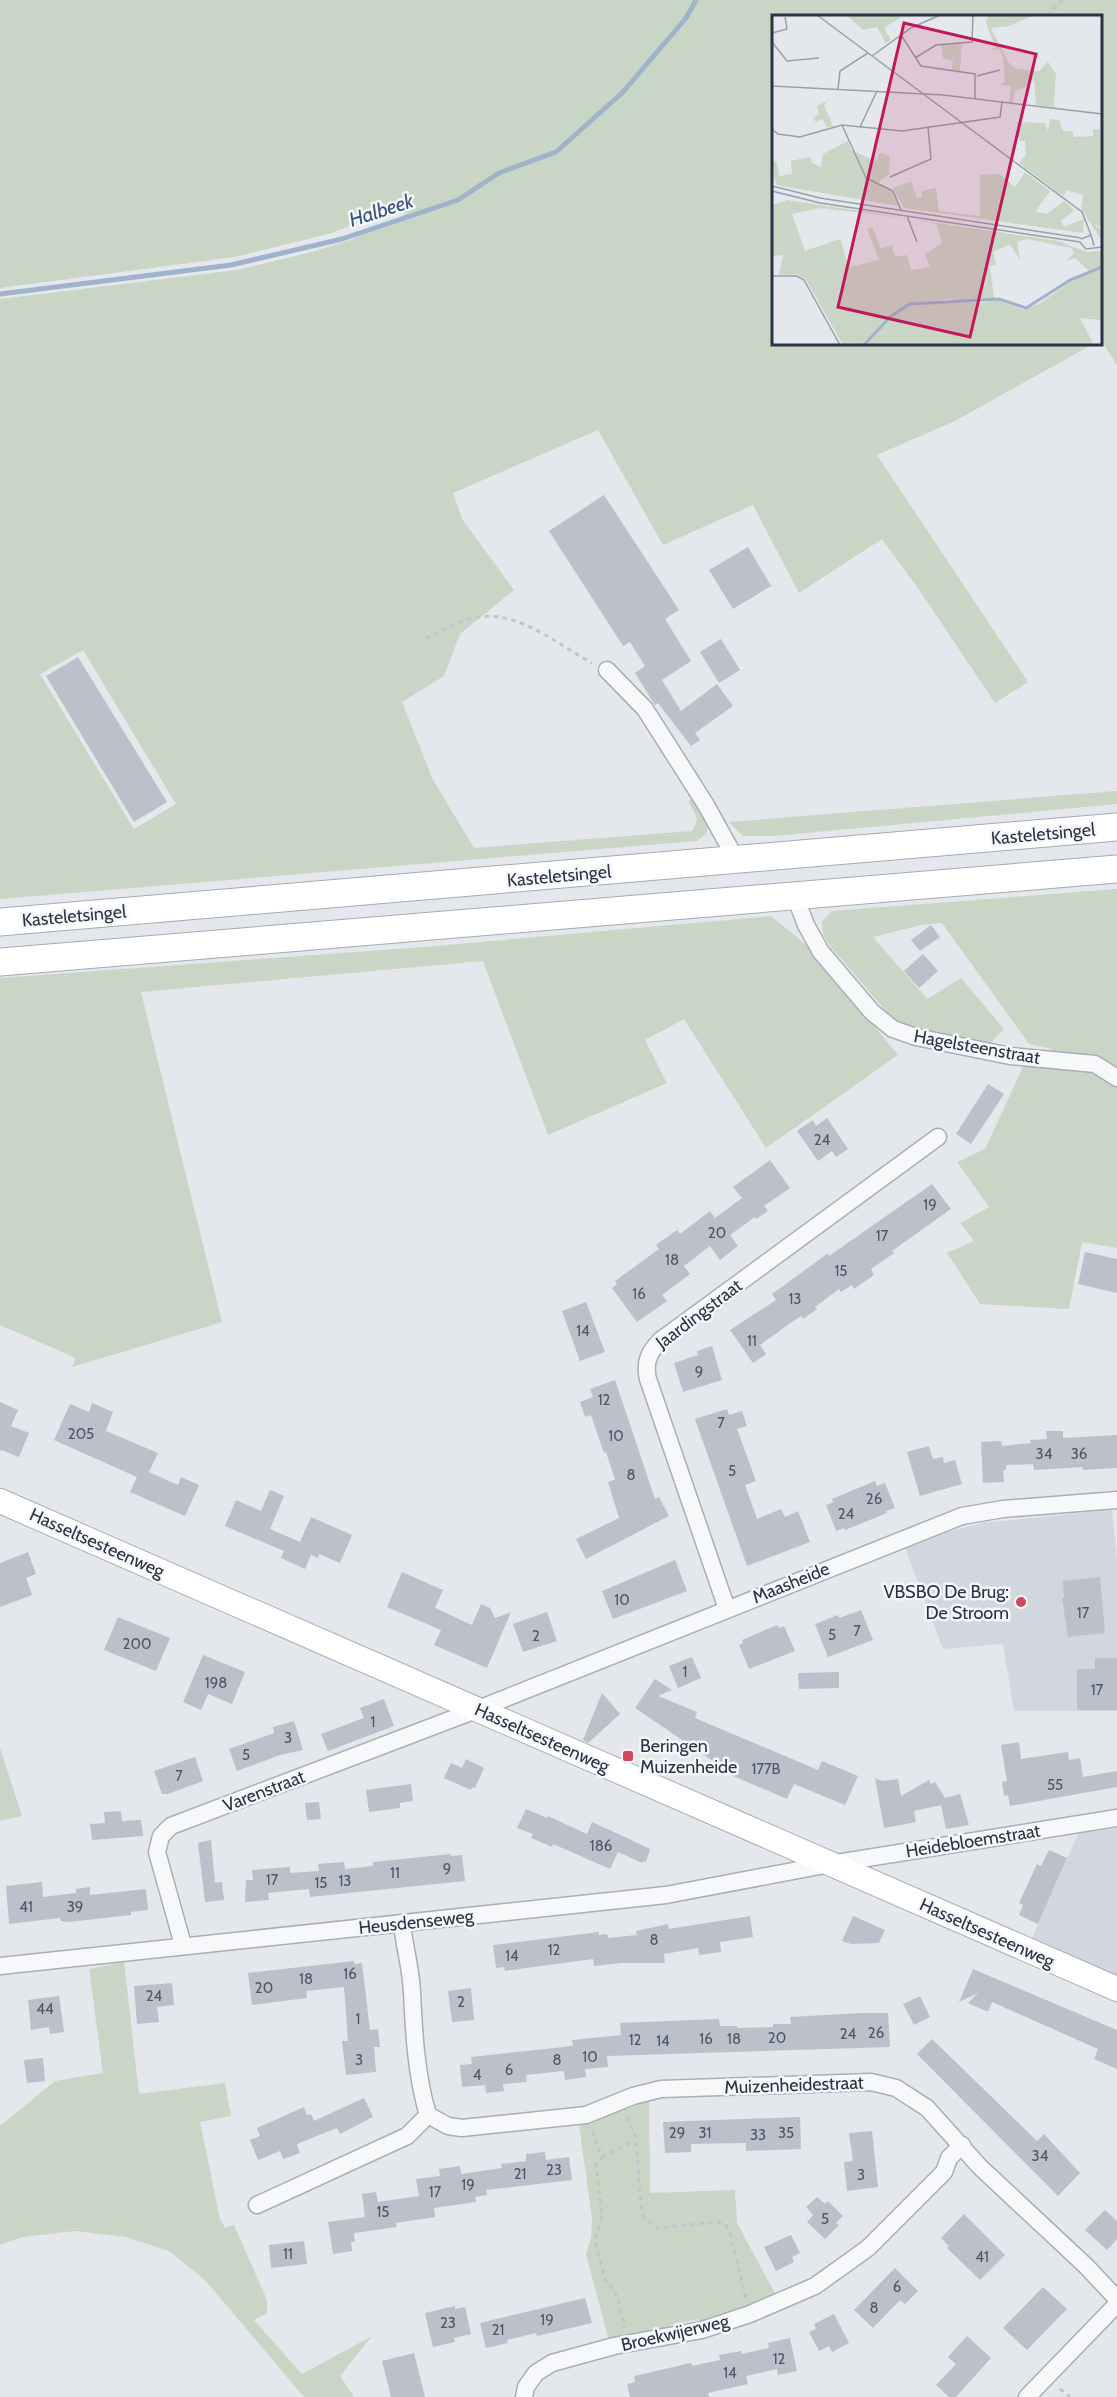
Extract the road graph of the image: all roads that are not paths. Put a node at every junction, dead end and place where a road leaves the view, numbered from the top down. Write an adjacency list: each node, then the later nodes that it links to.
1 (607, 670): 3 (street)
2 (1117, 827): 3 (main road, Kasteletsingel)
3 (737, 861): 6 (main road, Kasteletsingel)
4 (1117, 869): 5 (main road)
5 (795, 896): 7 (main road); 8 (street, Hagelsteenstraat)
6 (0, 922)
7 (0, 962)
8 (1117, 1078)
9 (938, 1137): 12 (street, Jaardingstraat)
10 (1117, 1500): 12 (street, Maasheide)
11 (0, 1501): 13 (street, Hasseltsesteenweg)
12 (727, 1609): 13 (street, Maasheide)
13 (476, 1710): 15 (street, Hasseltsesteenweg); 17 (street, Varenstraat)
14 (1117, 1818): 15 (street, Heidebloemstraat)
15 (830, 1864): 16 (street, Heusdenseweg); 19 (street, Hasseltsesteenweg)
16 (402, 1923): 17 (street, Heusdenseweg); 20 (street)
17 (183, 1946): 18 (street, Heusdenseweg)
18 (0, 1966)
19 (1117, 1989)
20 (428, 2115): 21 (street, Muizenheidestraat); 22 (street)
21 (962, 2145): 23 (street, Muizenheidestraat); 25 (street, Broekwijerweg)
22 (257, 2205)
23 (1117, 2299)
24 (1117, 2304): 26 (street)
25 (524, 2397)
26 (1027, 2397)

